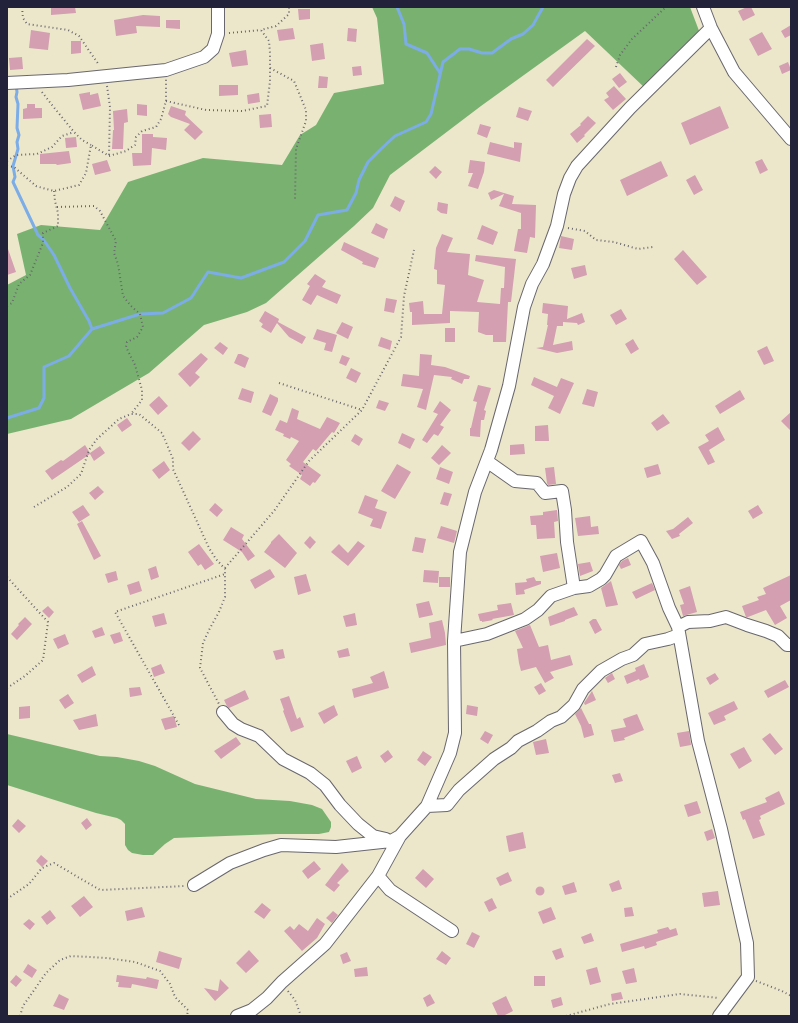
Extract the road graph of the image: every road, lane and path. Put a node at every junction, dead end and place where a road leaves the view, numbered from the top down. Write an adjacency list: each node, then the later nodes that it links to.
1 (218, 7): 7 (street)
2 (289, 7): 6 (path)
3 (666, 7): 8 (path)
4 (703, 7): 5 (street)
5 (711, 28): 15 (street); 22 (street)
6 (262, 30): 7 (path); 9 (path)
7 (218, 34): 10 (street)
8 (616, 67)
9 (270, 68): 13 (path); 20 (path)
10 (166, 70): 11 (street); 13 (path)
11 (38, 82): 12 (street); 14 (path)
12 (7, 83)
13 (166, 101): 16 (path)
14 (74, 132): 16 (path); 17 (path)
15 (791, 139)
16 (91, 145): 19 (path)
17 (7, 161)
18 (7, 166): 19 (path)
19 (54, 191): 21 (path)
20 (295, 200)
21 (56, 207): 25 (path); 28 (path)
22 (557, 226): 23 (path); 29 (street)
23 (653, 247)
24 (414, 250): 27 (path)
25 (7, 306)
26 (279, 383): 27 (path)
27 (362, 410): 31 (path)
28 (131, 414): 30 (path); 31 (path)
29 (488, 462): 34 (street); 36 (street)
30 (34, 507)
31 (225, 569): 32 (path)
32 (225, 574): 39 (path); 40 (path)
33 (7, 577): 38 (path)
34 (574, 588): 35 (street); 36 (street)
35 (678, 631): 37 (street); 41 (street); 47 (street)
36 (454, 641): 41 (street)
37 (791, 645)
38 (7, 688)
39 (222, 712): 42 (street)
40 (180, 725)
41 (428, 806): 42 (street)
42 (396, 839): 43 (street); 44 (street)
43 (378, 876): 46 (street); 48 (street)
44 (194, 885): 45 (path)
45 (7, 899)
46 (452, 931)
47 (748, 977): 49 (path); 50 (street)
48 (282, 982): 53 (street); 54 (path)
49 (791, 996)
50 (732, 999): 55 (path); 56 (street)
51 (20, 1016): 52 (path)
52 (187, 1016)
53 (237, 1016)
54 (301, 1016)
55 (566, 1016)
56 (719, 1016)

